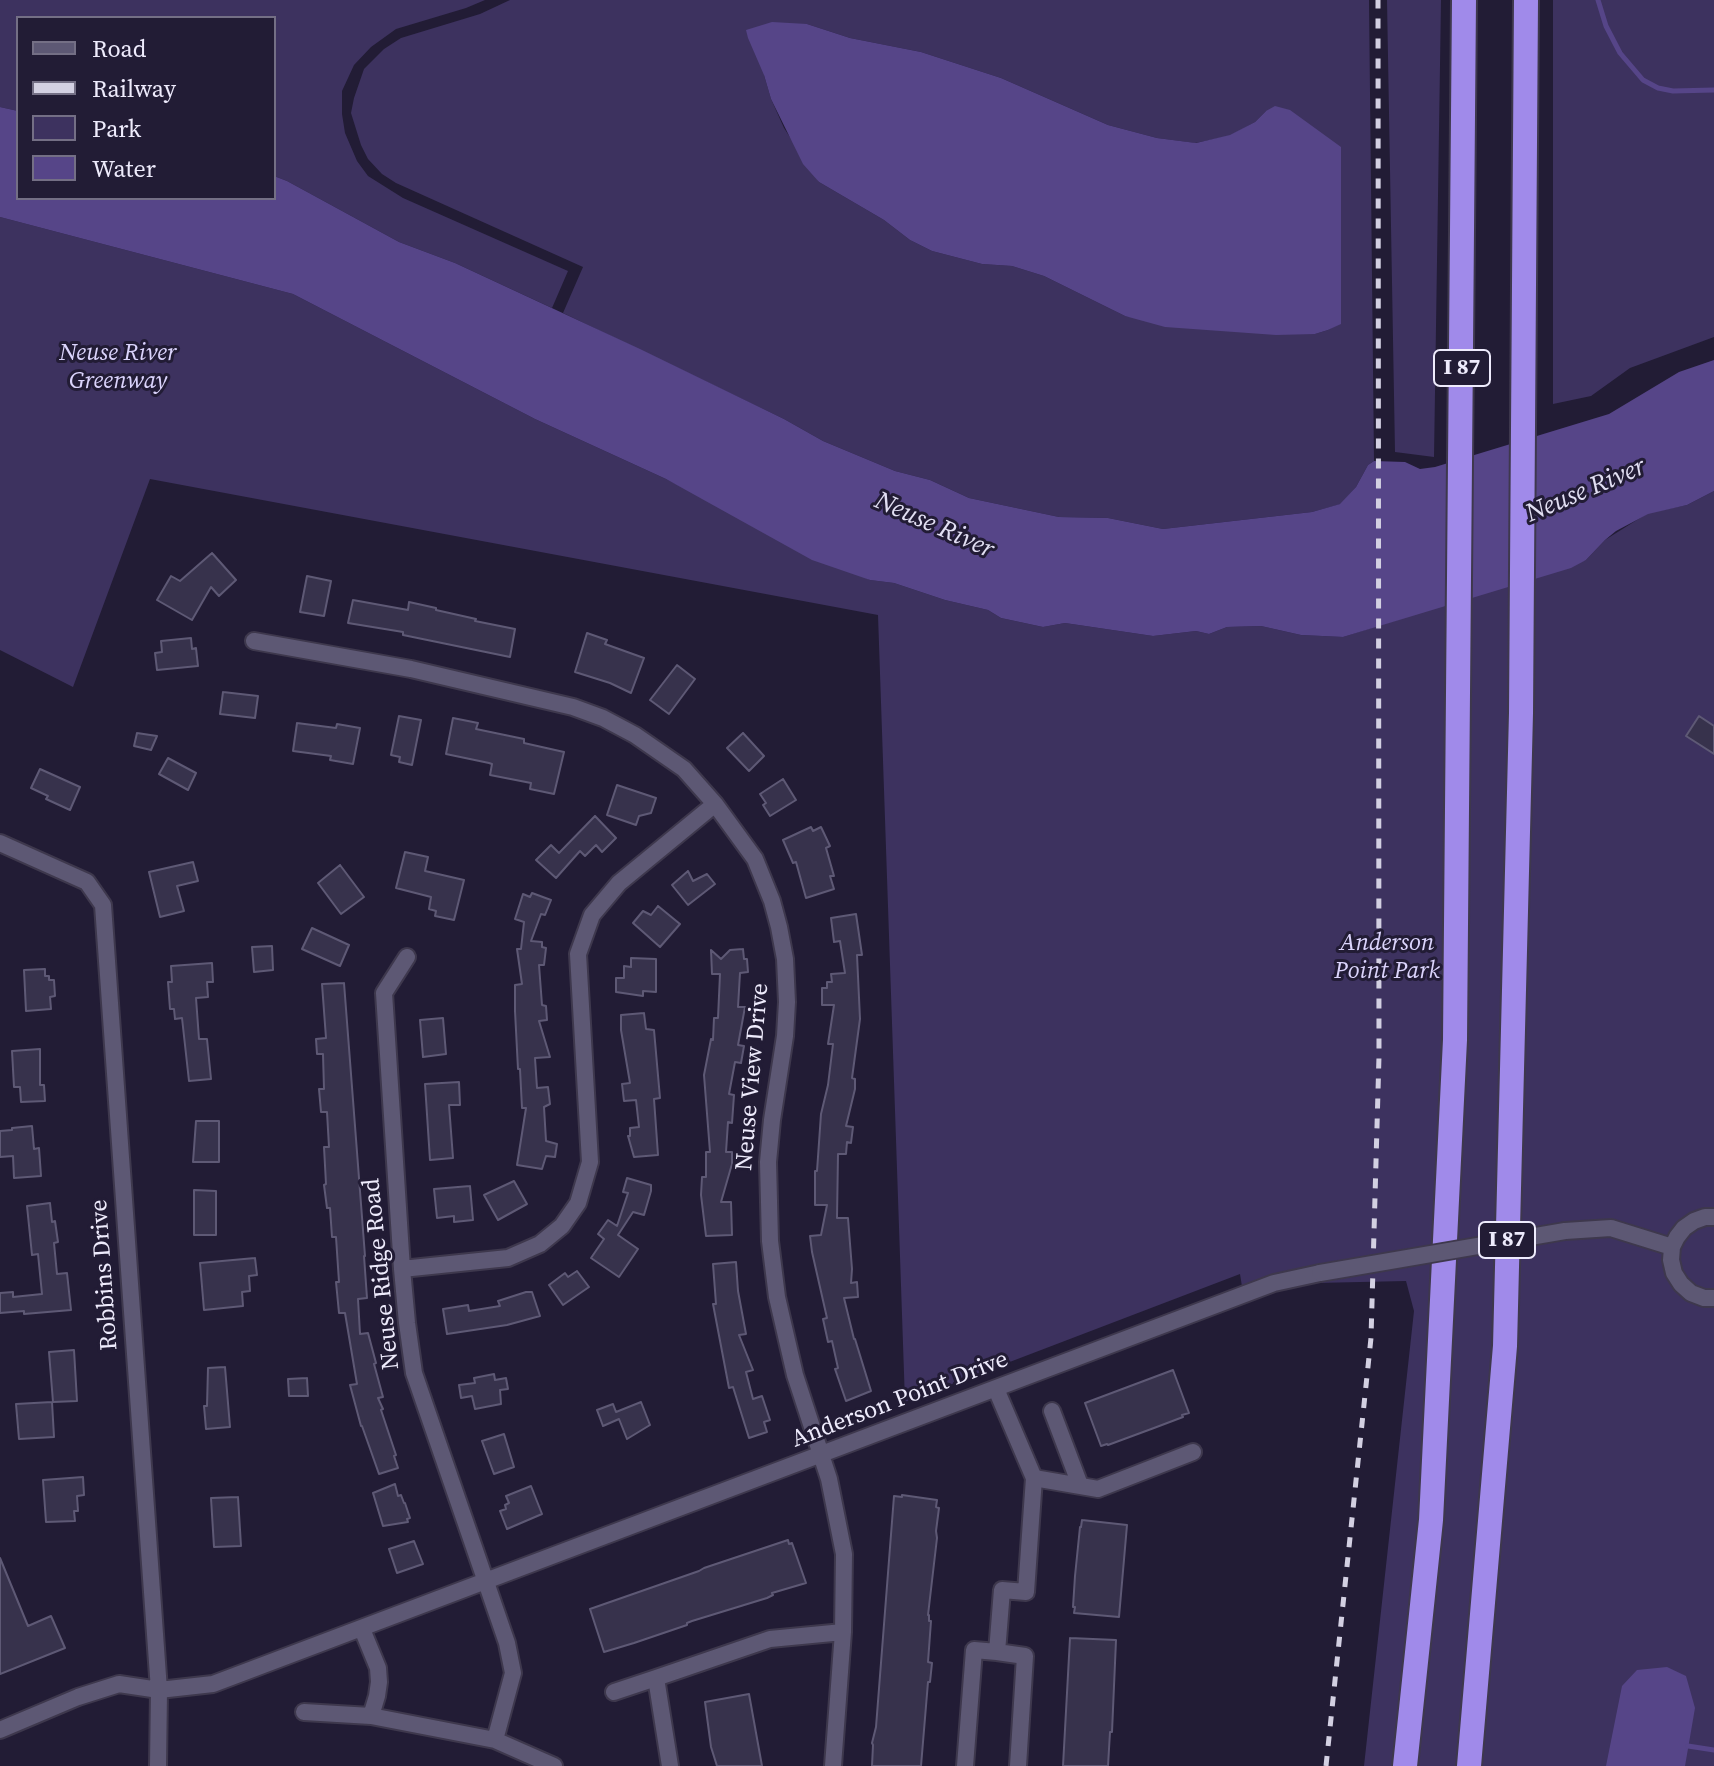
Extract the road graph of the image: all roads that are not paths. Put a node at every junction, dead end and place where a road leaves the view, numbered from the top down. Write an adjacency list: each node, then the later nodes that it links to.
1 (1464, 0): 34 (highway, I 87)
2 (1526, 0): 35 (highway, I 87)
3 (254, 641): 4 (street, Neuse View Drive)
4 (715, 804): 9 (street); 14 (street, Neuse View Drive)
5 (0, 843): 22 (street, Robbins Drive)
6 (407, 957): 9 (street, Neuse Ridge Road)
7 (1714, 1217): 8 (street)
8 (1672, 1247): 10 (street); 11 (street, Anderson Point Drive, bridge)
9 (402, 1269): 17 (street, Neuse Ridge Road)
10 (1714, 1298)
11 (996, 1389): 14 (street, Anderson Point Drive); 15 (street)
12 (1052, 1411): 16 (street)
13 (1193, 1452): 16 (street)
14 (821, 1455): 17 (street, Anderson Point Drive); 19 (street, Neuse View Drive)
15 (1034, 1478): 16 (street); 20 (street)
16 (1080, 1485)
17 (485, 1583): 18 (street, Anderson Point Drive); 27 (street, Neuse Ridge Road)
18 (362, 1629): 22 (street, Anderson Point Drive); 25 (street)
19 (843, 1632): 21 (street); 31 (street, Neuse View Drive)
20 (997, 1652): 32 (street); 33 (street)
21 (656, 1678): 23 (street); 30 (street)
22 (159, 1690): 26 (street, Anderson Point Drive); 28 (street, Robbins Drive)
23 (614, 1692)
24 (304, 1712): 25 (street)
25 (371, 1716): 27 (street)
26 (0, 1730)
27 (495, 1740): 29 (street)
28 (158, 1766)
29 (554, 1766)
30 (670, 1766)
31 (833, 1766)
32 (965, 1766)
33 (1018, 1766)
34 (1405, 1766)
35 (1469, 1766)

